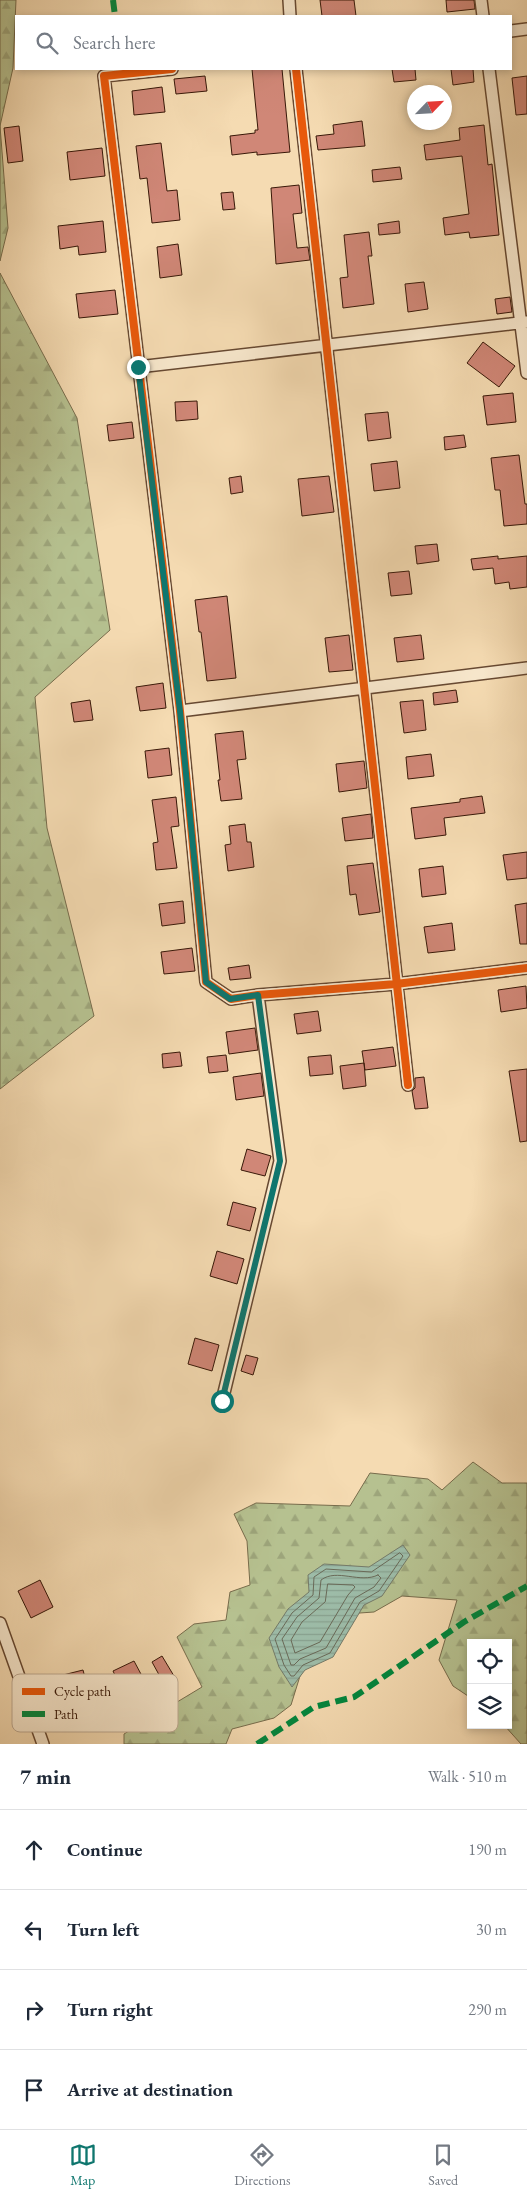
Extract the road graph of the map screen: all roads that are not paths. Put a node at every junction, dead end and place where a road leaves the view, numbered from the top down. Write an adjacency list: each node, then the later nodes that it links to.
1 (289, 0): 3 (street)
2 (481, 0): 4 (street)
3 (290, 15)
4 (483, 15)
5 (527, 30): 6 (street)
6 (512, 31)
7 (162, 70): 12 (street)
8 (296, 70): 11 (street)
9 (490, 70): 10 (street)
10 (524, 323): 11 (street); 13 (street)
11 (326, 345): 12 (street); 15 (street)
12 (138, 367): 16 (street)
13 (527, 373)
14 (527, 668): 15 (street)
15 (364, 688): 16 (street); 18 (street)
16 (180, 711): 19 (street)
17 (527, 968): 18 (street)
18 (396, 984): 19 (street); 20 (street)
19 (258, 995): 21 (street)
20 (408, 1085)
21 (222, 1401)
22 (0, 1623): 23 (street)
23 (18, 1674)
24 (39, 1732): 25 (street)
25 (43, 1744)

